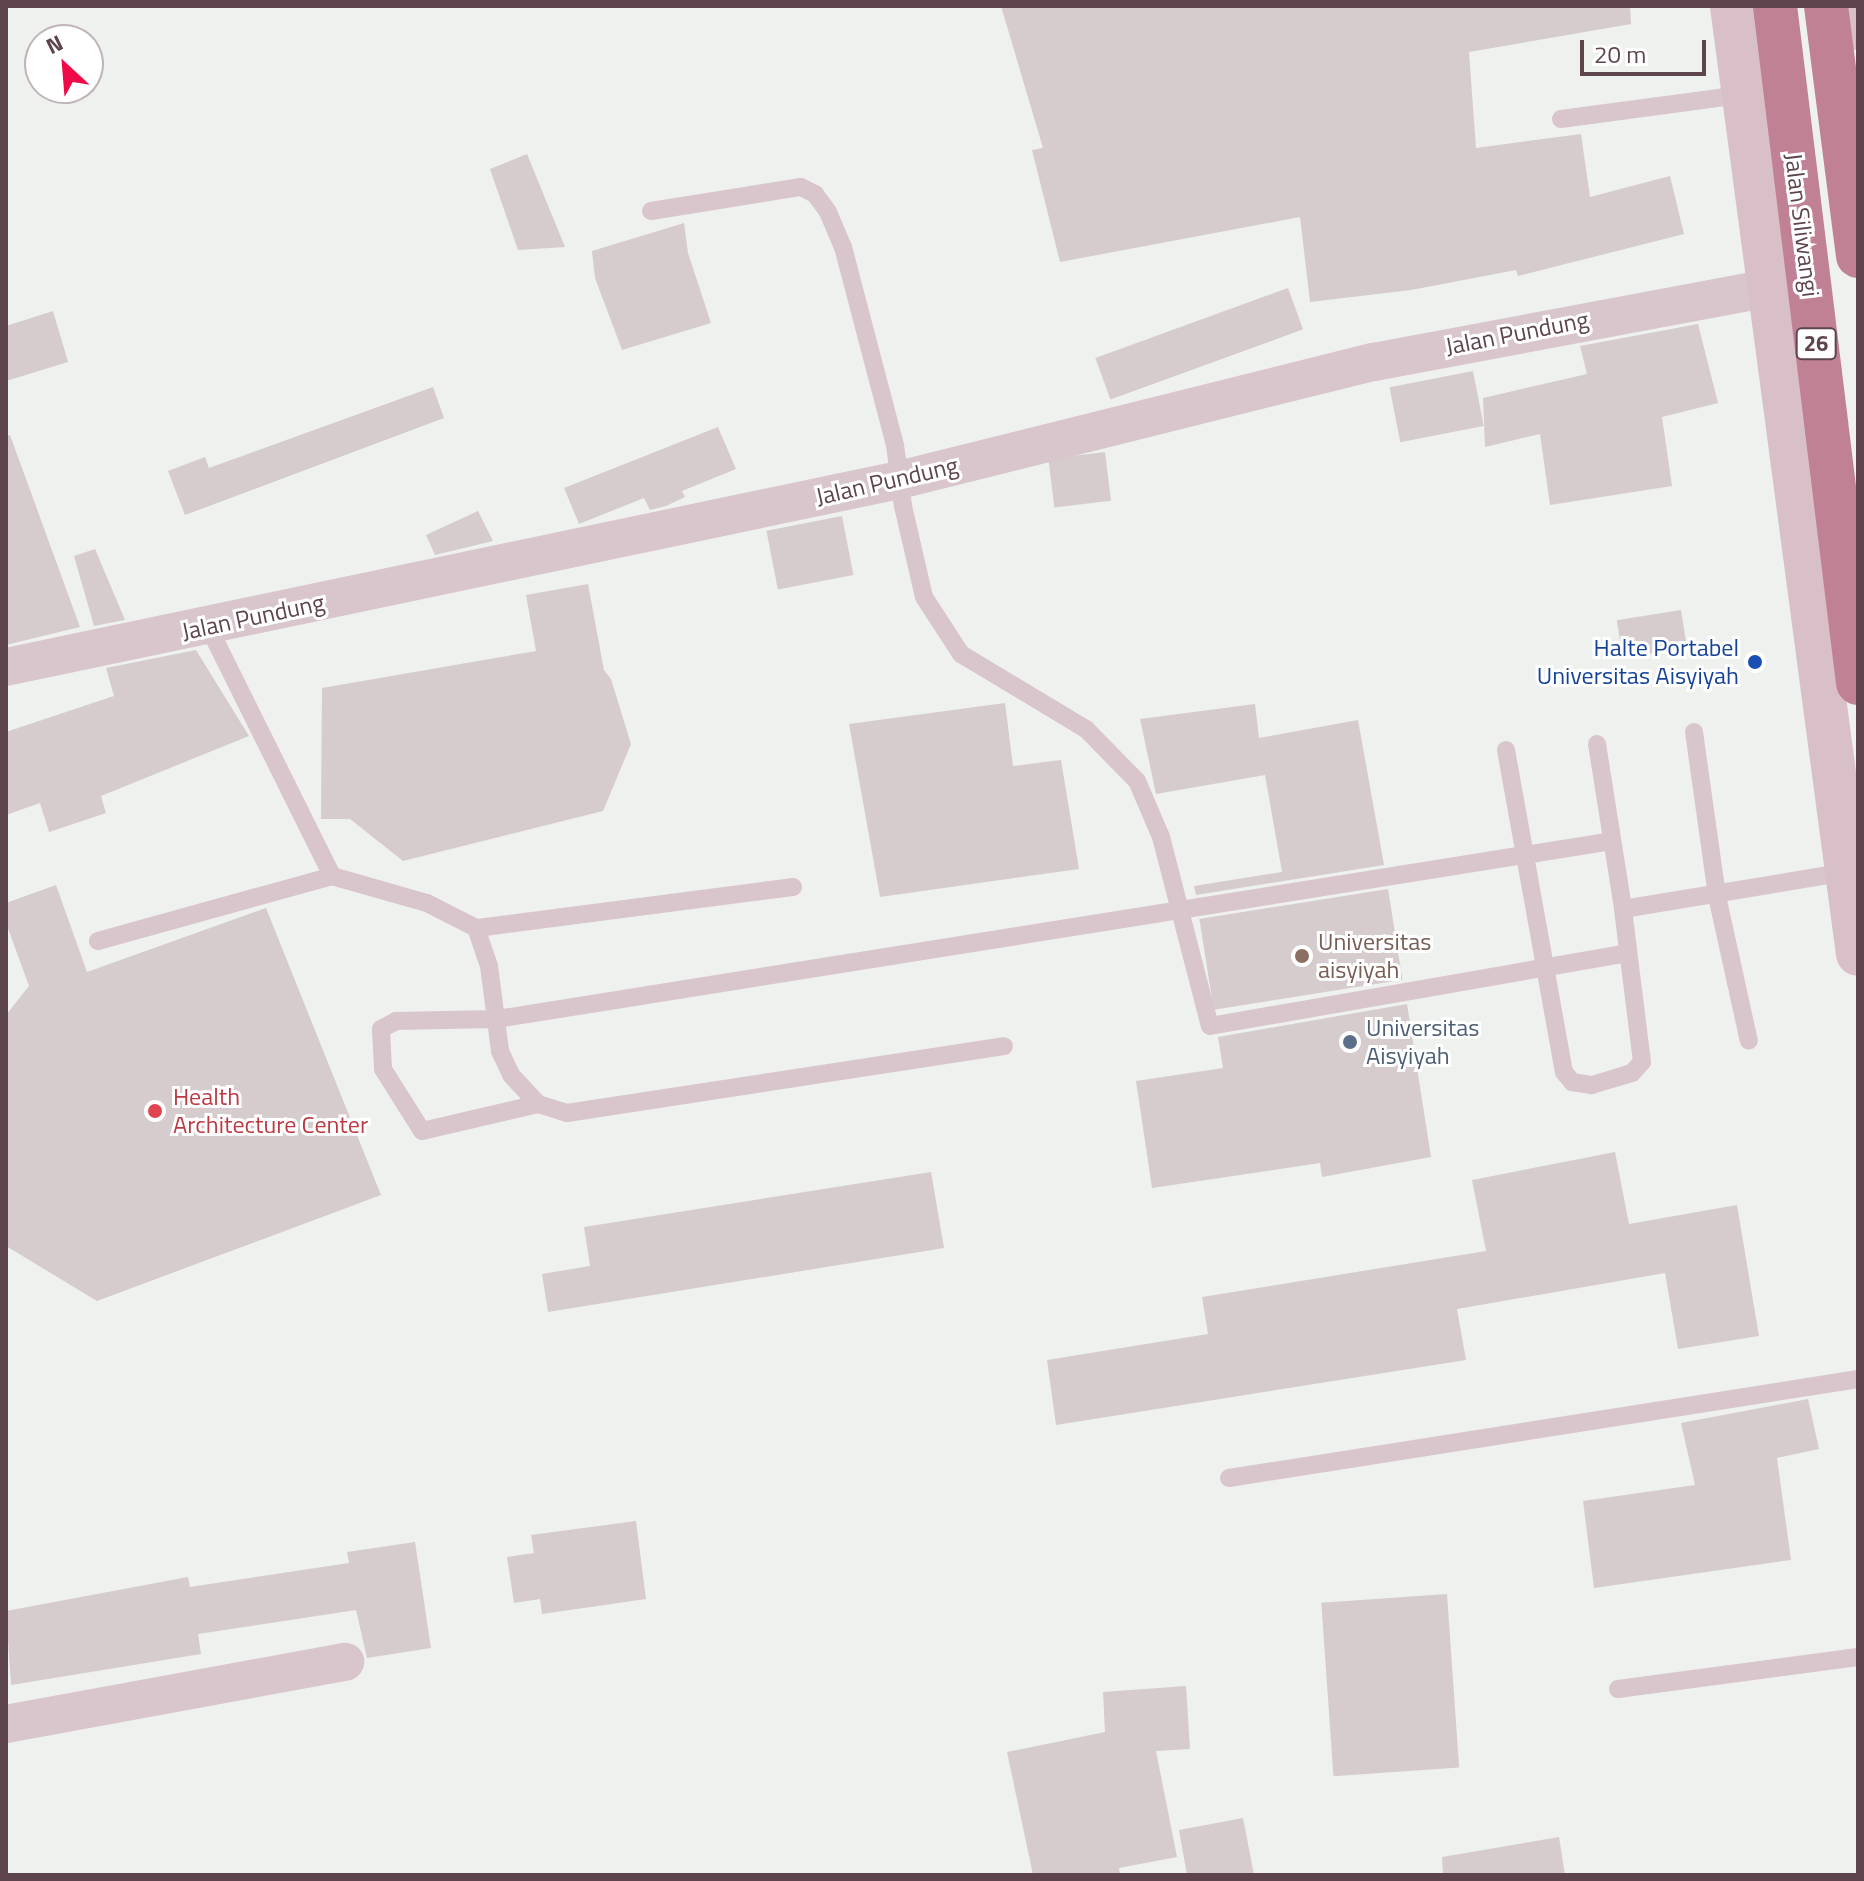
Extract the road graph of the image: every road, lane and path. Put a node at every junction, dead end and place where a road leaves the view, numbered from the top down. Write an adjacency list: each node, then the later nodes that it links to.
1 (1732, 6): 5 (street)
2 (1775, 6): 13 (highway, Jalan Siliwangi / 26)
3 (1856, 6): 4 (street)
4 (1843, 28): 8 (highway)
5 (1741, 95): 6 (lane); 9 (street)
6 (1561, 119)
7 (651, 211): 10 (lane)
8 (1858, 256)
9 (1765, 289): 10 (street, Jalan Pundung); 19 (street)
10 (899, 480): 11 (street, Jalan Pundung); 24 (lane)
11 (209, 628): 12 (street, Jalan Pundung); 20 (lane)
12 (6, 667)
13 (1858, 683)
14 (1694, 732): 22 (lane)
15 (1597, 744): 17 (lane)
16 (1506, 750): 18 (lane)
17 (1612, 841): 18 (lane); 23 (lane)
18 (1526, 855): 24 (lane); 29 (lane)
19 (1847, 872): 22 (lane); 28 (street)
20 (332, 876): 25 (lane); 26 (lane)
21 (793, 887): 25 (lane)
22 (1717, 896): 23 (lane); 31 (lane)
23 (1623, 909): 27 (lane)
24 (1177, 910): 29 (lane); 30 (lane)
25 (476, 928): 30 (lane)
26 (98, 941)
27 (1628, 953): 29 (lane); 29 (lane)
28 (1858, 954)
29 (1544, 968)
30 (497, 1019): 33 (lane); 33 (lane)
31 (1749, 1041)
32 (1004, 1046): 33 (lane)
33 (538, 1104)
34 (1858, 1379): 35 (lane)
35 (1229, 1478)
36 (1858, 1657): 38 (lane)
37 (345, 1662): 39 (street)
38 (1618, 1689)
39 (6, 1724)

